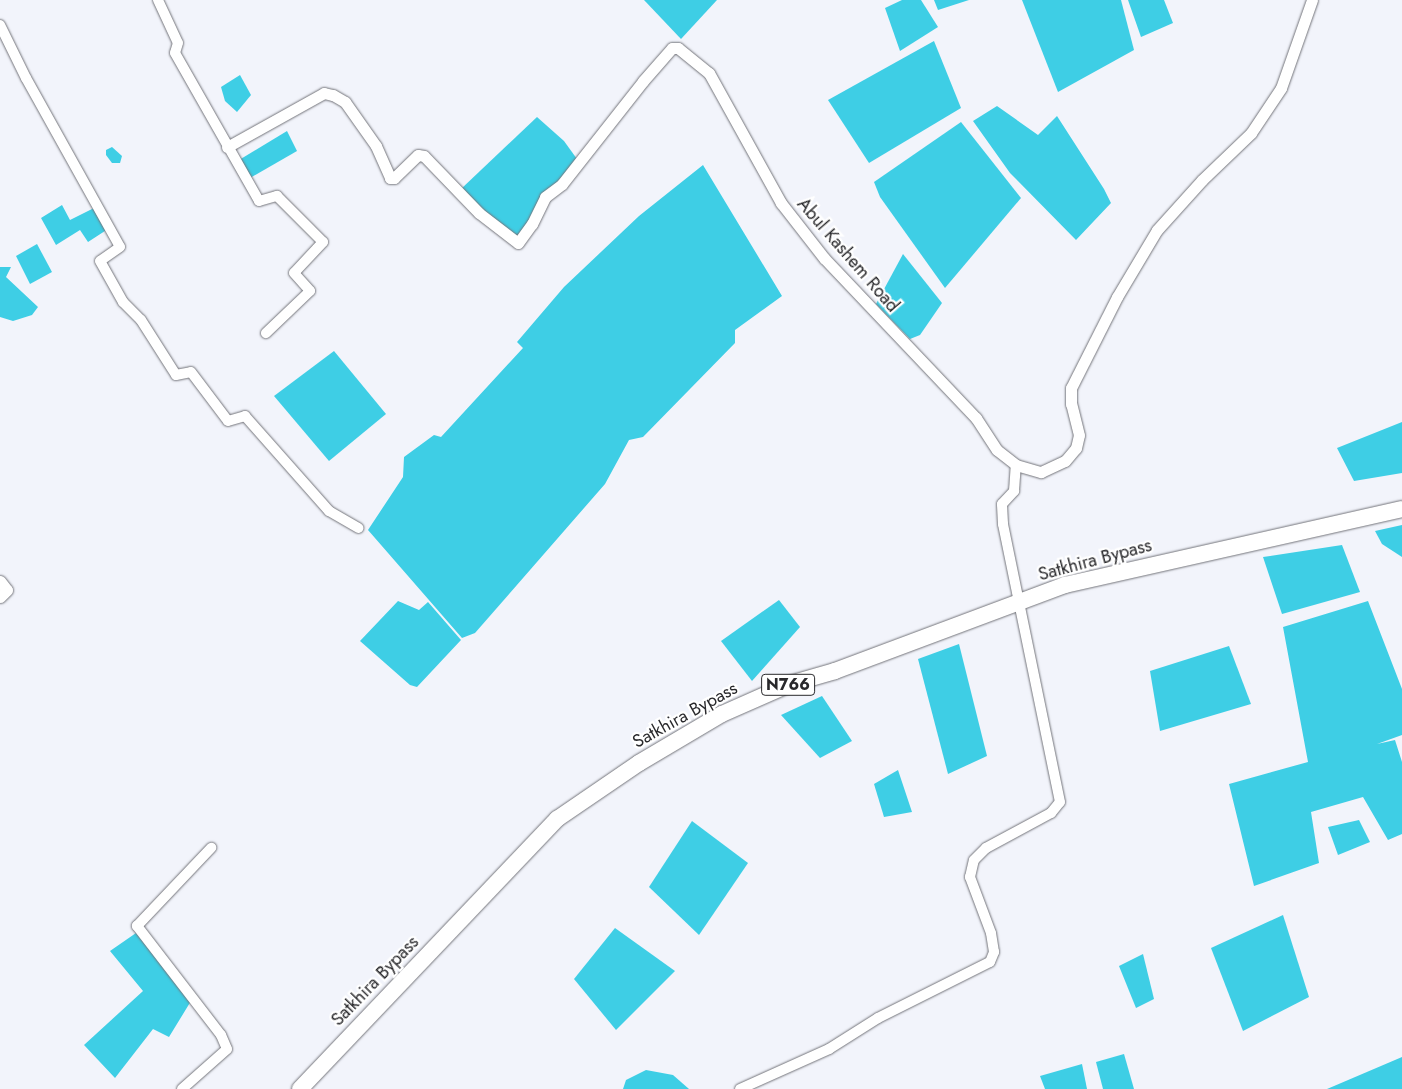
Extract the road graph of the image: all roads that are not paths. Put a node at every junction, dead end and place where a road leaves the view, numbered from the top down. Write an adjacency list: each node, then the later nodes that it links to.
1 (158, 0): 5 (street)
2 (1312, 0): 7 (street, Abul Kashem Road)
3 (0, 25): 4 (street)
4 (3, 38): 9 (street)
5 (227, 147): 6 (street); 7 (street, Abul Kashem Road)
6 (266, 333)
7 (1016, 464): 12 (street)
8 (1402, 509): 12 (highway, Satkhira Bypass / N766)
9 (358, 528)
10 (0, 581): 11 (street)
11 (0, 597)
12 (1019, 603): 15 (highway, Satkhira Bypass / N766); 16 (street)
13 (211, 848): 14 (street)
14 (182, 1089)
15 (300, 1089)
16 (740, 1089)

